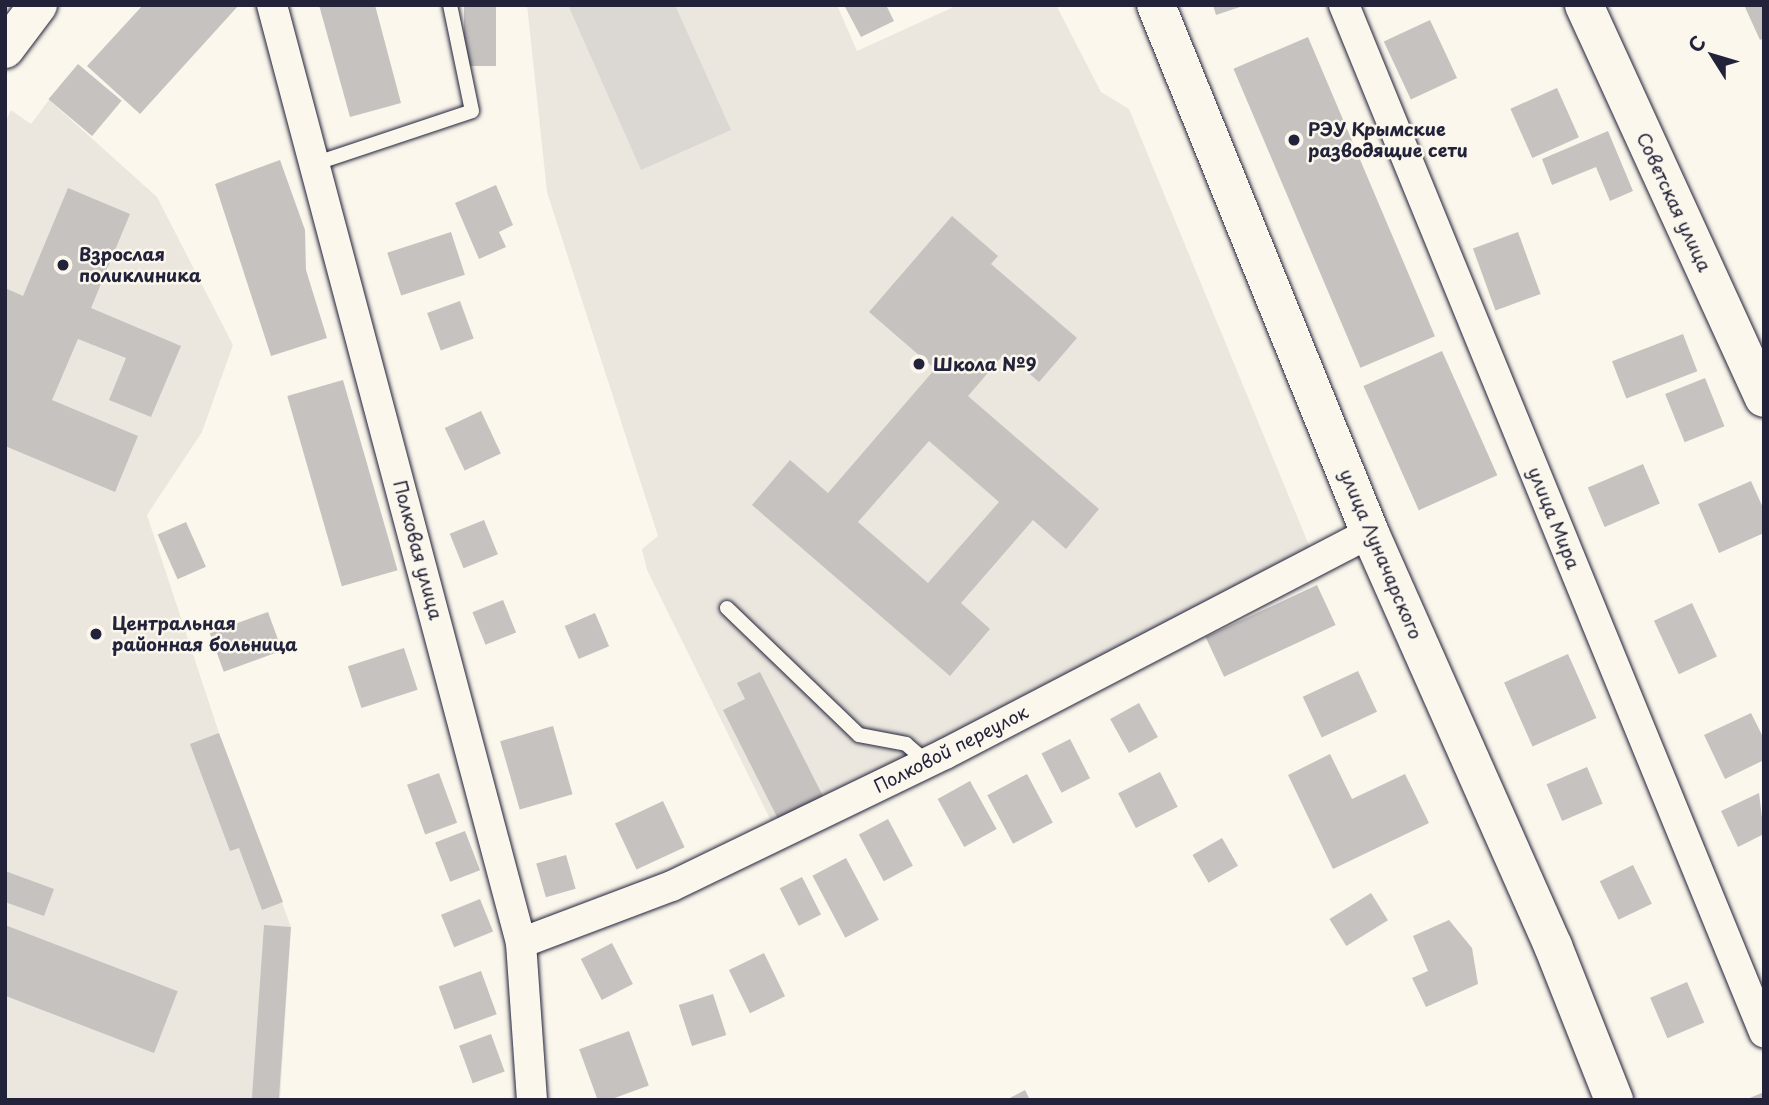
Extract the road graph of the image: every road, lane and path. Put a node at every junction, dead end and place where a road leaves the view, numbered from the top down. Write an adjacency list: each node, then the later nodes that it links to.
1 (38, 5): 7 (main road)
2 (272, 5): 8 (street, Полковая улица)
3 (450, 5): 8 (lane)
4 (1156, 5): 10 (main road, улица Луначарского)
5 (1344, 5): 14 (street, улица Мира)
6 (1584, 5): 9 (main road, Советская улица)
7 (5, 49)
8 (317, 163): 13 (street, Полковая улица)
9 (1761, 387)
10 (1370, 533): 12 (street, Полковой переулок); 16 (main road, улица Луначарского)
11 (727, 608): 12 (lane)
12 (927, 762): 13 (street, Полковой переулок)
13 (521, 943): 15 (street, Полковая улица)
14 (1764, 1032)
15 (531, 1100)
16 (1615, 1100)

